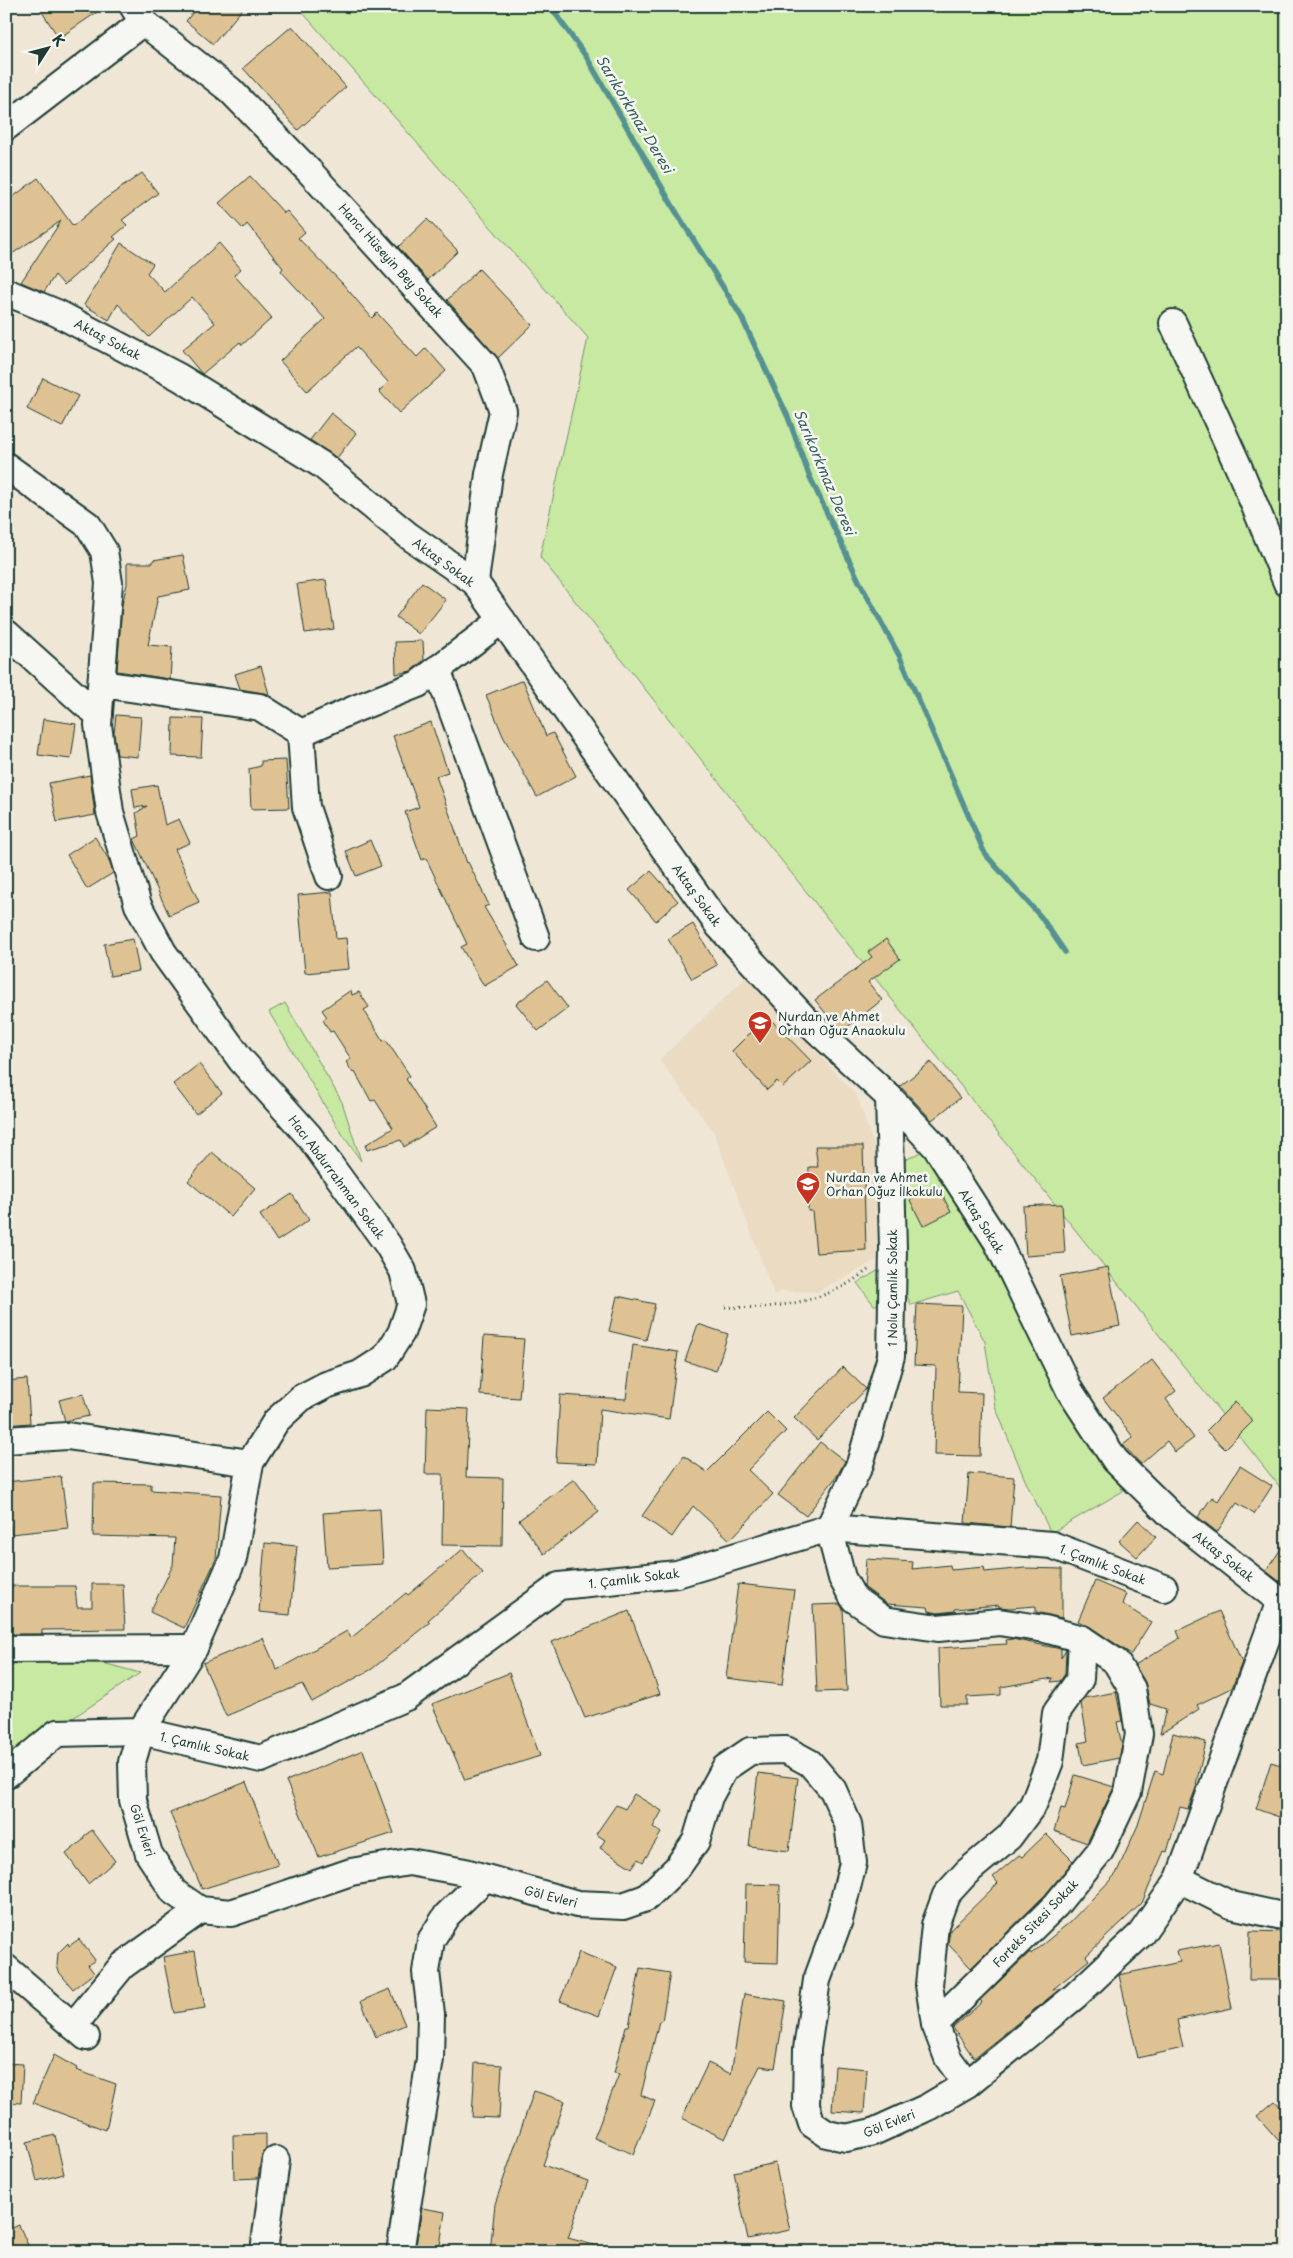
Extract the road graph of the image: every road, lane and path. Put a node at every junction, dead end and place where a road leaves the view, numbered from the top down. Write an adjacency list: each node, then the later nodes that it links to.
1 (138, 14): 2 (street); 6 (street, Hancı Hüseyin Bey Sokak)
2 (6, 127)
3 (6, 292): 6 (street, Aktaş Sokak)
4 (1173, 323): 7 (street)
5 (6, 466): 11 (street, Hacı Abdurrahman Sokak)
6 (475, 582): 8 (street, Aktaş Sokak)
7 (1287, 583)
8 (502, 620): 10 (street); 16 (street, Aktaş Sokak)
9 (6, 633): 12 (street)
10 (437, 669): 13 (street); 15 (street)
11 (102, 684): 12 (street, Hacı Abdurrahman Sokak); 13 (street)
12 (99, 714): 20 (street, Hacı Abdurrahman Sokak)
13 (301, 733): 14 (street)
14 (328, 876)
15 (536, 938)
16 (889, 1097): 21 (street, 1 Nolu Çamlık Sokak); 23 (street, Aktaş Sokak)
17 (872, 1267): 18 (path)
18 (725, 1307)
19 (6, 1440): 20 (street)
20 (250, 1463): 25 (street, Hacı Abdurrahman Sokak)
21 (829, 1528): 22 (street, 1. Çamlık Sokak); 24 (street, Forteks Sitesi Sokak); 27 (street, 1. Çamlık Sokak)
22 (1164, 1588)
23 (1284, 1605): 30 (street)
24 (1082, 1639): 34 (street); 34 (street, Forteks Sitesi Sokak)
25 (194, 1648): 26 (street); 27 (street, Hacı Abdurrahman Sokak)
26 (6, 1649)
27 (141, 1731): 28 (street); 31 (street, Göl Evleri)
28 (6, 1775)
29 (485, 1878): 31 (street, Göl Evleri); 35 (street, Göl Evleri); 38 (street)
30 (1180, 1879): 32 (street); 35 (street)
31 (200, 1910): 33 (street)
32 (1287, 1916)
33 (6, 1968)
34 (936, 2024): 35 (street)
35 (967, 2084)
36 (276, 2160): 37 (street)
37 (267, 2252)
38 (400, 2252)

